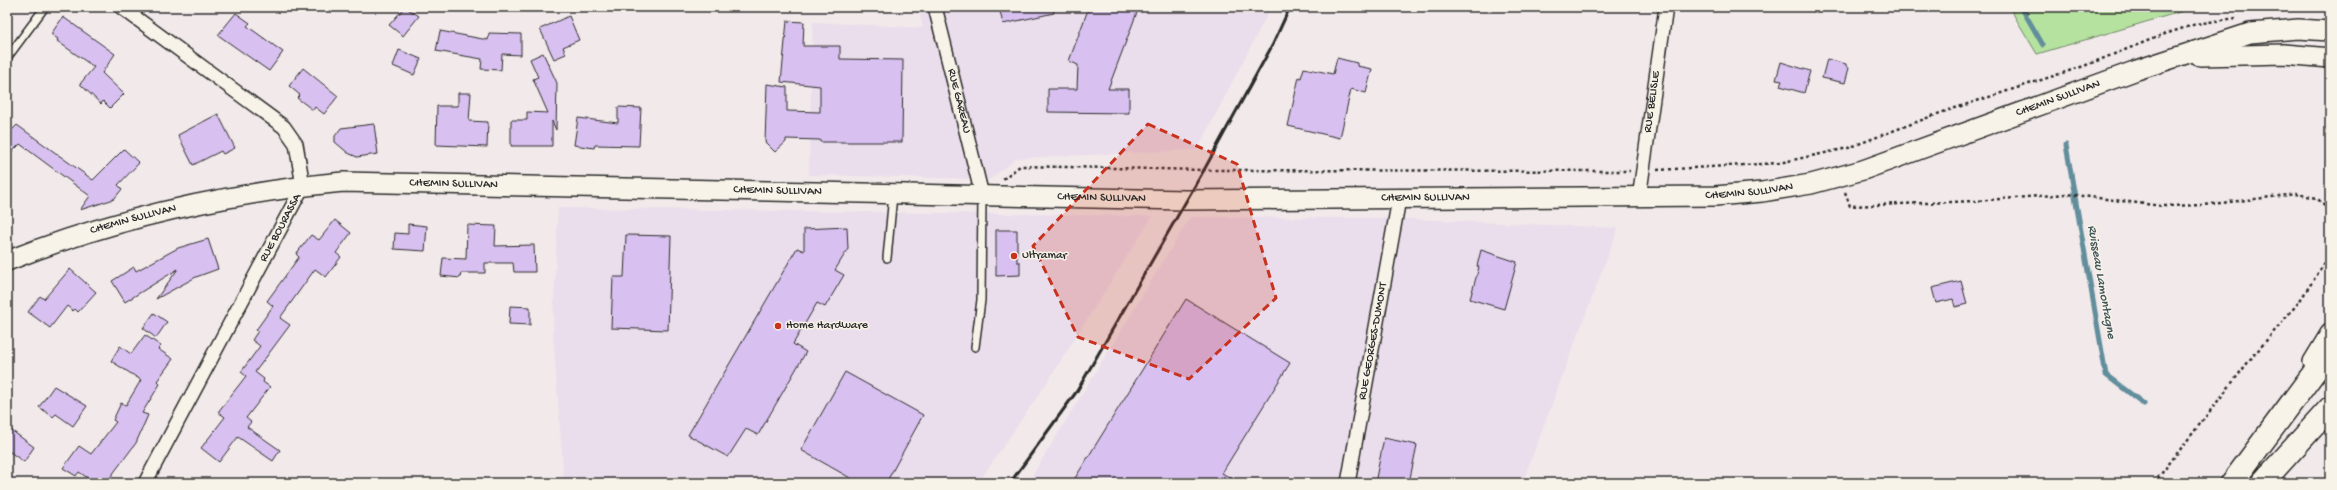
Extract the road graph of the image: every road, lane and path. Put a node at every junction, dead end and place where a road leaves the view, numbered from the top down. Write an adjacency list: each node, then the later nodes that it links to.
1 (45, 7): 7 (lane)
2 (121, 7): 10 (street, RUE BOURASSA)
3 (935, 7): 12 (street, RUE GAREAU)
4 (1666, 7): 13 (street, RUE BÉLISLE)
5 (2330, 32): 6 (main road, CHEMIN SULLIVAN)
6 (2185, 56): 8 (main road, CHEMIN SULLIVAN); 9 (main road, CHEMIN SULLIVAN)
7 (7, 58)
8 (2329, 58)
9 (1839, 176): 13 (main road, CHEMIN SULLIVAN); 15 (path)
10 (304, 186): 11 (main road, CHEMIN SULLIVAN); 18 (main road, CHEMIN SULLIVAN); 24 (street, RUE BOURASSA)
11 (893, 193): 12 (main road, CHEMIN SULLIVAN); 17 (lane)
12 (982, 195): 14 (main road, CHEMIN SULLIVAN); 20 (lane)
13 (1639, 198): 14 (main road, CHEMIN SULLIVAN)
14 (1399, 199): 25 (street, RUE GEORGES-DUMONT)
15 (2330, 212)
16 (2330, 255): 26 (path)
17 (887, 258)
18 (7, 261)
19 (2330, 334): 23 (main road)
20 (975, 347)
21 (2330, 351): 23 (highway)
22 (2330, 408): 28 (highway)
23 (2258, 448): 27 (highway)
24 (145, 483)
25 (1348, 483)
26 (2154, 483)
27 (2232, 483)
28 (2262, 483)

